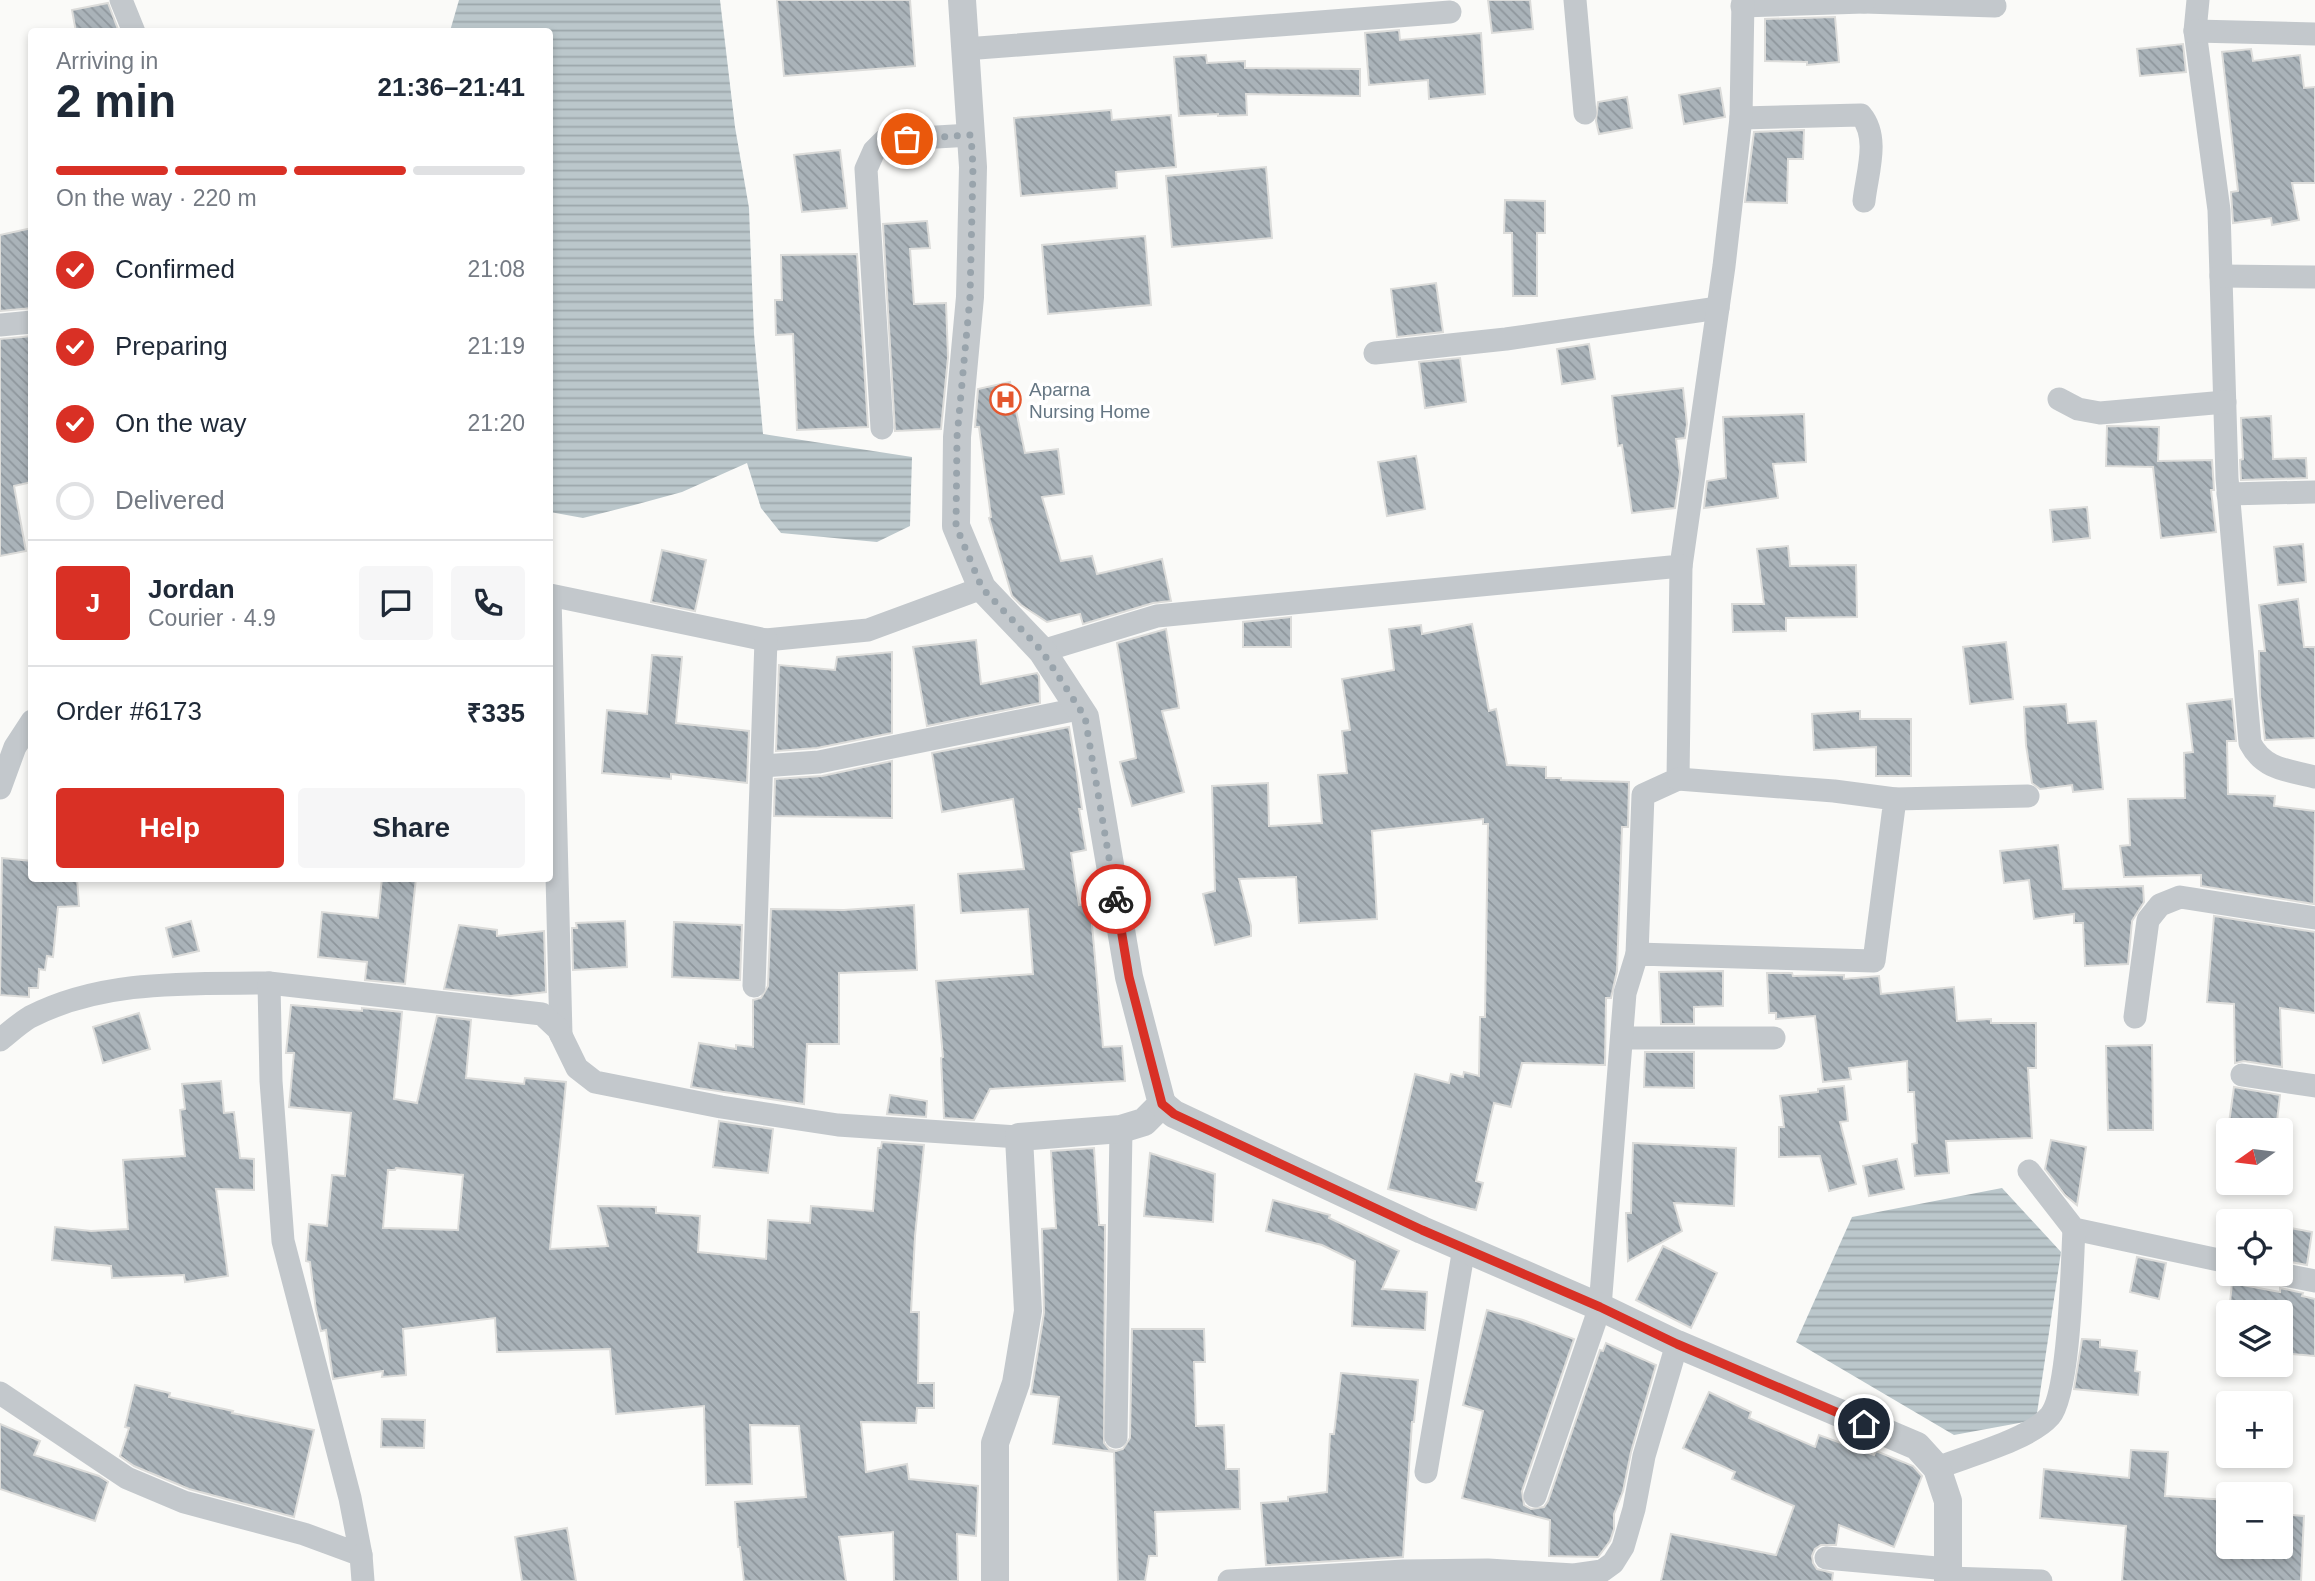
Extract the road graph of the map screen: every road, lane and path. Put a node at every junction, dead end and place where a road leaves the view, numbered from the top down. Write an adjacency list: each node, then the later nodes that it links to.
1 (121, 0): 9 (street)
2 (962, 0): 12 (street)
3 (1575, 0): 13 (street)
4 (2198, 0): 10 (street)
5 (1864, 1): 6 (street); 7 (street)
6 (1743, 3): 14 (street)
7 (1995, 6)
8 (1450, 12): 12 (street)
9 (132, 28)
10 (2195, 31): 11 (street); 17 (street)
11 (2315, 34)
12 (965, 49): 15 (street)
13 (1585, 113)
14 (1741, 118): 16 (street); 19 (street)
15 (971, 135): 25 (street); 29 (street)
16 (1864, 201)
17 (2221, 276): 18 (street); 24 (street)
18 (2315, 277)
19 (1718, 308): 22 (street); 28 (street)
20 (28, 322): 21 (street)
21 (0, 325)
22 (1375, 353)
23 (2059, 399): 24 (street)
24 (2225, 402): 27 (street)
25 (882, 428)
26 (2315, 492): 27 (street)
27 (2228, 494): 37 (street)
28 (1681, 566): 32 (street); 38 (street)
29 (982, 588): 31 (street); 32 (street)
30 (553, 597): 31 (street)
31 (766, 640): 36 (street)
32 (1042, 651): 33 (street)
33 (1078, 709): 36 (street); 53 (street)
34 (553, 716): 47 (street)
35 (28, 727): 39 (street)
36 (762, 766): 45 (street)
37 (2315, 777)
38 (1678, 779): 41 (street); 43 (street)
39 (0, 788)
40 (2028, 796): 41 (street)
41 (1895, 799): 43 (street)
42 (2315, 918): 46 (street)
43 (1637, 954): 48 (street)
44 (269, 983): 47 (street); 50 (street); 69 (street)
45 (754, 986)
46 (2135, 1017)
47 (561, 1035): 55 (street)
48 (1622, 1038): 49 (street); 62 (street)
49 (1774, 1038)
50 (0, 1040)
51 (2242, 1076): 52 (street)
52 (2315, 1086)
53 (1162, 1104): 54 (street); 58 (street)
54 (1121, 1129): 55 (street); 65 (street)
55 (1019, 1137): 73 (street)
56 (2029, 1171): 57 (street)
57 (2074, 1229): 59 (street); 66 (street)
58 (1464, 1248): 62 (street); 67 (street)
59 (2216, 1259)
60 (2293, 1277): 61 (street)
61 (2315, 1281)
62 (1600, 1307): 63 (street); 68 (street)
63 (1677, 1344): 66 (street); 74 (street)
64 (0, 1393): 69 (street)
65 (1116, 1437)
66 (1937, 1468): 71 (street)
67 (1426, 1472)
68 (1535, 1496)
69 (361, 1555): 72 (street)
70 (1826, 1558): 71 (street)
71 (1948, 1576): 75 (street)
72 (363, 1581)
73 (995, 1581)
74 (1229, 1581)
75 (2041, 1581)

